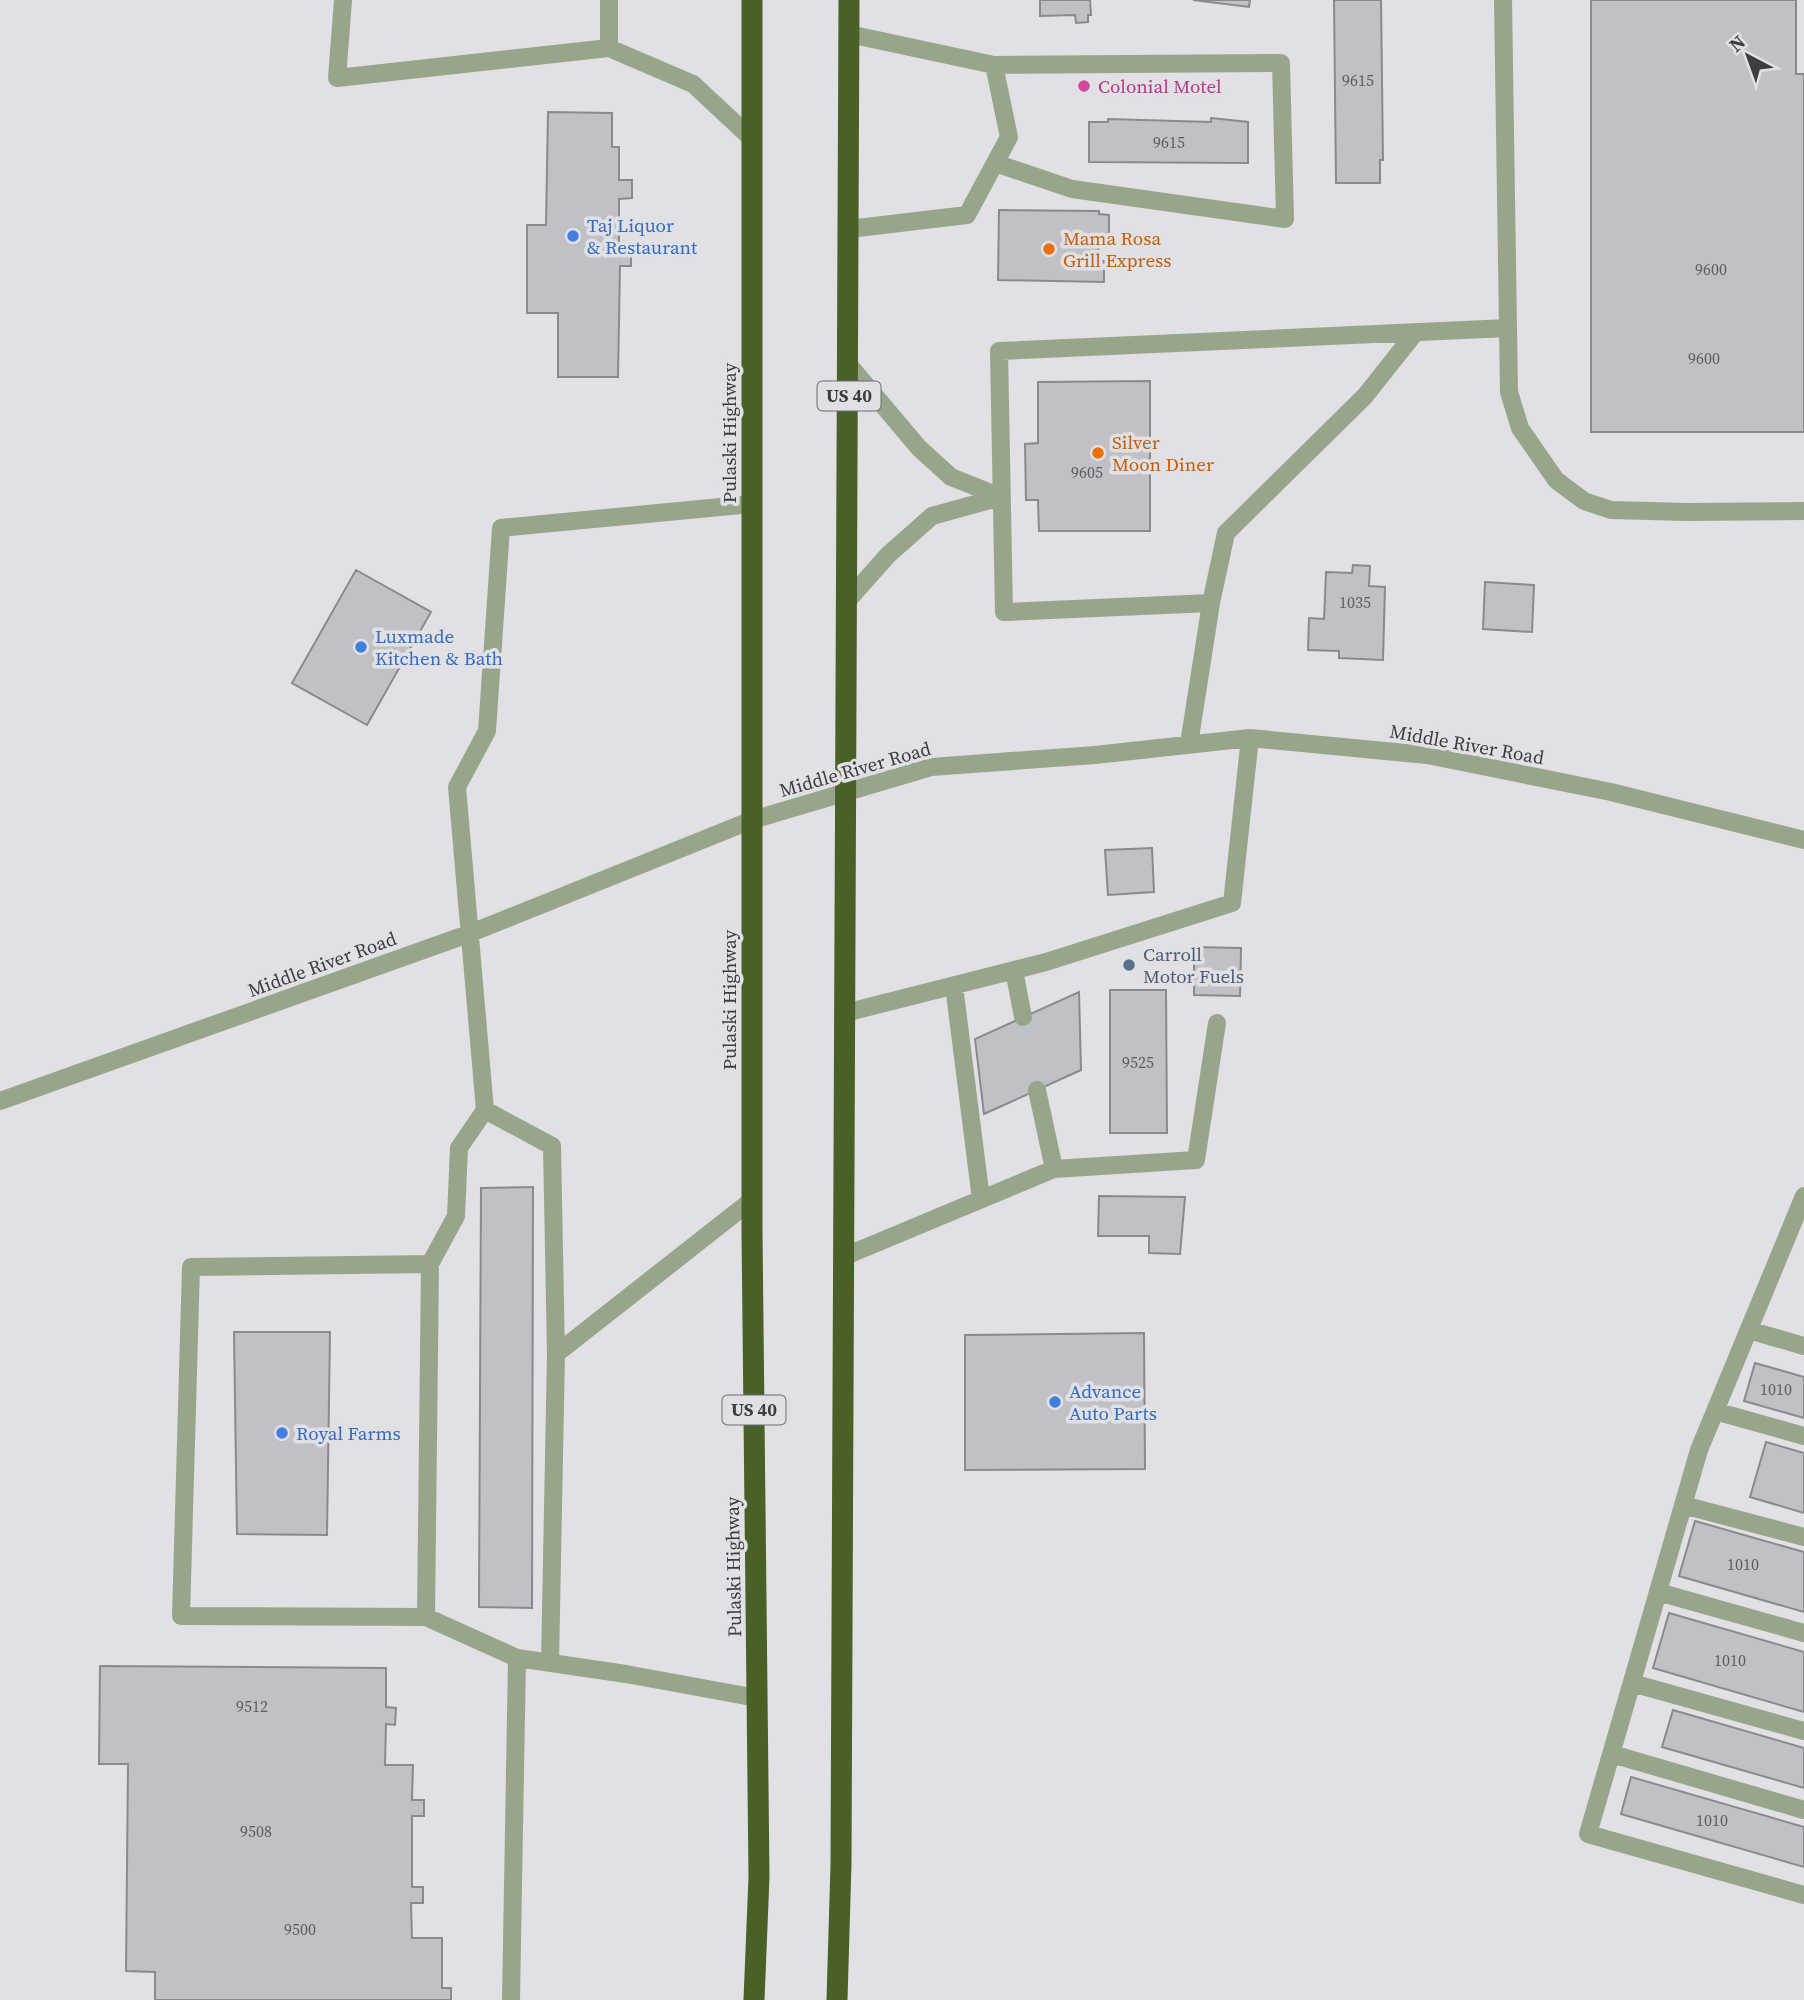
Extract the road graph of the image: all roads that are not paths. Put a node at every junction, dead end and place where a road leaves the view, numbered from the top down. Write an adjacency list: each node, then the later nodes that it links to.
1 (344, 0): 7 (street)
2 (609, 0): 7 (street)
3 (752, 0): 9 (highway, Pulaski Highway / US 40)
4 (849, 0): 6 (highway, US 40)
5 (1503, 0): 12 (street)
6 (849, 34): 8 (street); 11 (highway, US 40)
7 (609, 48): 9 (street)
8 (994, 65): 10 (street); 10 (street)
9 (752, 139): 16 (highway, Pulaski Highway / US 40)
10 (995, 163): 11 (street)
11 (849, 229): 14 (highway, US 40)
12 (1508, 328): 13 (street); 17 (street)
13 (1415, 332): 15 (street); 19 (street)
14 (849, 365): 15 (street); 18 (highway, US 40)
15 (1002, 497): 18 (street); 19 (street)
16 (752, 504): 23 (highway, Pulaski Highway / US 40); 25 (street)
17 (1804, 511)
18 (848, 600): 22 (highway, US 40)
19 (1211, 603): 21 (street)
20 (1250, 738): 21 (street, Middle River Road); 24 (street, Middle River Road); 26 (street)
21 (1189, 744): 22 (street, Middle River Road)
22 (847, 792): 23 (street, Middle River Road); 28 (highway, US 40)
23 (752, 820): 25 (street, Middle River Road); 37 (highway, Pulaski Highway / US 40)
24 (1804, 840)
25 (471, 933): 32 (street, Middle River Road); 33 (street)
26 (1014, 970): 27 (street); 29 (street)
27 (954, 986): 28 (street); 36 (street)
28 (845, 1013): 38 (highway, US 40)
29 (1023, 1017)
30 (1217, 1023): 34 (street)
31 (1037, 1090): 34 (street)
32 (0, 1101)
33 (485, 1110): 39 (street); 42 (street)
34 (1054, 1169): 36 (street)
35 (1804, 1196): 40 (street)
36 (981, 1199): 38 (street)
37 (752, 1200): 42 (street); 53 (highway, Pulaski Highway / US 40)
38 (843, 1257): 60 (highway, US 40)
39 (430, 1264): 48 (street); 48 (street)
40 (1749, 1330): 41 (street); 43 (street)
41 (1804, 1346)
42 (556, 1354): 51 (street)
43 (1715, 1410): 44 (street); 45 (street)
44 (1804, 1436)
45 (1683, 1505): 46 (street); 47 (street)
46 (1804, 1538)
47 (1658, 1592): 49 (street); 52 (street)
48 (426, 1617): 50 (street)
49 (1804, 1633)
50 (517, 1658): 51 (street); 58 (street)
51 (550, 1663): 53 (street)
52 (1632, 1683): 54 (street); 55 (street)
53 (758, 1698): 59 (highway, Pulaski Highway / US 40)
54 (1804, 1731)
55 (1612, 1754): 56 (street); 57 (street)
56 (1804, 1810)
57 (1804, 1895)
58 (511, 2000)
59 (754, 2000)
60 (837, 2000)

